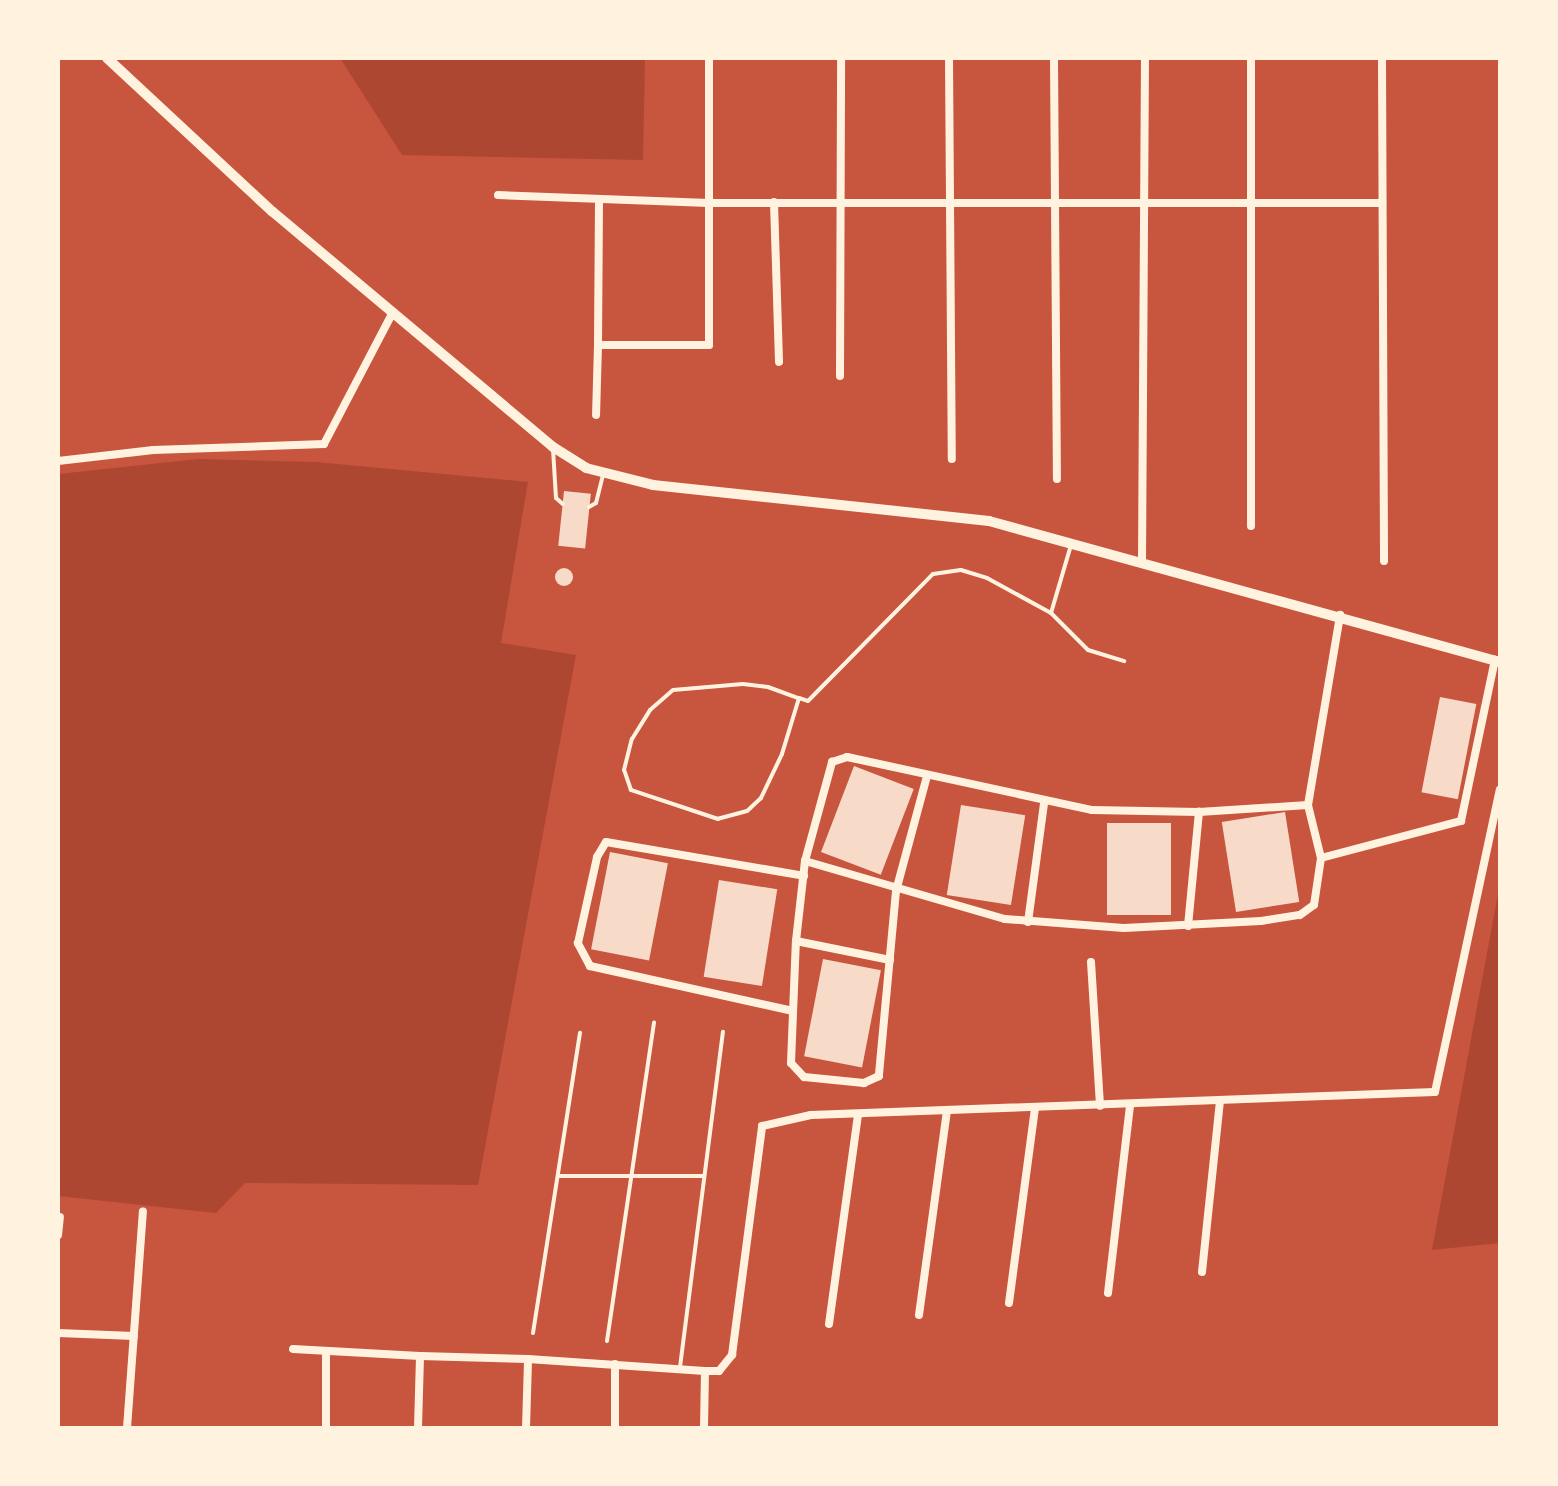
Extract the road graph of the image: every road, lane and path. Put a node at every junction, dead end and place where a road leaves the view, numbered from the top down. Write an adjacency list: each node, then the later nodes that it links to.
1 (107, 58): 19 (street)
2 (709, 58): 17 (street)
3 (841, 58): 16 (street)
4 (949, 58): 13 (street)
5 (1054, 58): 11 (street)
6 (1145, 58): 12 (street)
7 (1251, 58): 14 (street)
8 (1382, 58): 18 (street)
9 (498, 195): 10 (street)
10 (599, 199): 17 (street); 20 (street)
11 (1053, 200): 12 (street); 13 (street); 28 (street)
12 (1142, 200): 14 (street); 34 (street)
13 (949, 201): 16 (street); 25 (street)
14 (1250, 201): 18 (street); 31 (street)
15 (774, 202): 16 (street); 17 (street); 21 (street)
16 (842, 202): 22 (street)
17 (709, 203): 20 (street)
18 (1382, 203): 33 (street)
19 (393, 312): 24 (street); 26 (street)
20 (598, 345): 23 (street)
21 (779, 362)
22 (840, 376)
23 (596, 415)
24 (553, 447): 27 (street); 29 (lane)
25 (952, 459)
26 (58, 461)
27 (603, 475): 30 (lane); 32 (street)
28 (1057, 479)
29 (563, 504)
30 (589, 507)
31 (1251, 526)
32 (1072, 543): 34 (street); 35 (lane)
33 (1384, 561)
34 (1142, 562): 36 (street)
35 (1051, 613): 37 (lane); 39 (lane)
36 (1340, 615): 38 (street); 43 (street)
37 (1124, 661)
38 (1497, 661): 45 (street)
39 (799, 698): 39 (lane)
40 (927, 776): 42 (street); 46 (street); 48 (street)
41 (1500, 790): 58 (street)
42 (1044, 803): 44 (street); 49 (street)
43 (1308, 805): 44 (street); 45 (street)
44 (1199, 812): 50 (street)
45 (1321, 858): 50 (street)
46 (805, 861): 47 (street); 48 (street)
47 (804, 876): 51 (street); 54 (street)
48 (896, 891): 49 (street); 52 (street)
49 (1028, 922): 50 (street)
50 (1188, 926)
51 (796, 941): 52 (street); 54 (street)
52 (890, 960): 54 (street)
53 (1091, 962): 60 (street)
54 (793, 1011)
55 (654, 1022): 65 (lane)
56 (723, 1032): 66 (lane)
57 (580, 1033): 64 (lane)
58 (1220, 1102): 59 (street); 70 (street)
59 (1130, 1105): 60 (street); 71 (street)
60 (1100, 1106): 61 (street)
61 (1035, 1108): 62 (street); 72 (street)
62 (947, 1111): 63 (street); 73 (street)
63 (858, 1114): 74 (street); 85 (street)
64 (559, 1176): 65 (lane); 76 (lane)
65 (631, 1176): 66 (lane); 78 (lane)
66 (705, 1176): 84 (lane)
67 (143, 1212): 77 (street)
68 (60, 1217): 69 (street)
69 (58, 1235)
70 (1202, 1272)
71 (1108, 1293)
72 (1009, 1303)
73 (919, 1315)
74 (829, 1324)
75 (58, 1333): 77 (street)
76 (533, 1333)
77 (134, 1336): 86 (street)
78 (607, 1341)
79 (293, 1349): 80 (street)
80 (326, 1351): 81 (street); 87 (street)
81 (420, 1356): 82 (street); 88 (street)
82 (528, 1359): 83 (street); 89 (street)
83 (615, 1364): 84 (street); 90 (street)
84 (680, 1368): 85 (street)
85 (705, 1371): 91 (street)
86 (127, 1428)
87 (326, 1428)
88 (418, 1428)
89 (526, 1428)
90 (615, 1428)
91 (704, 1428)

